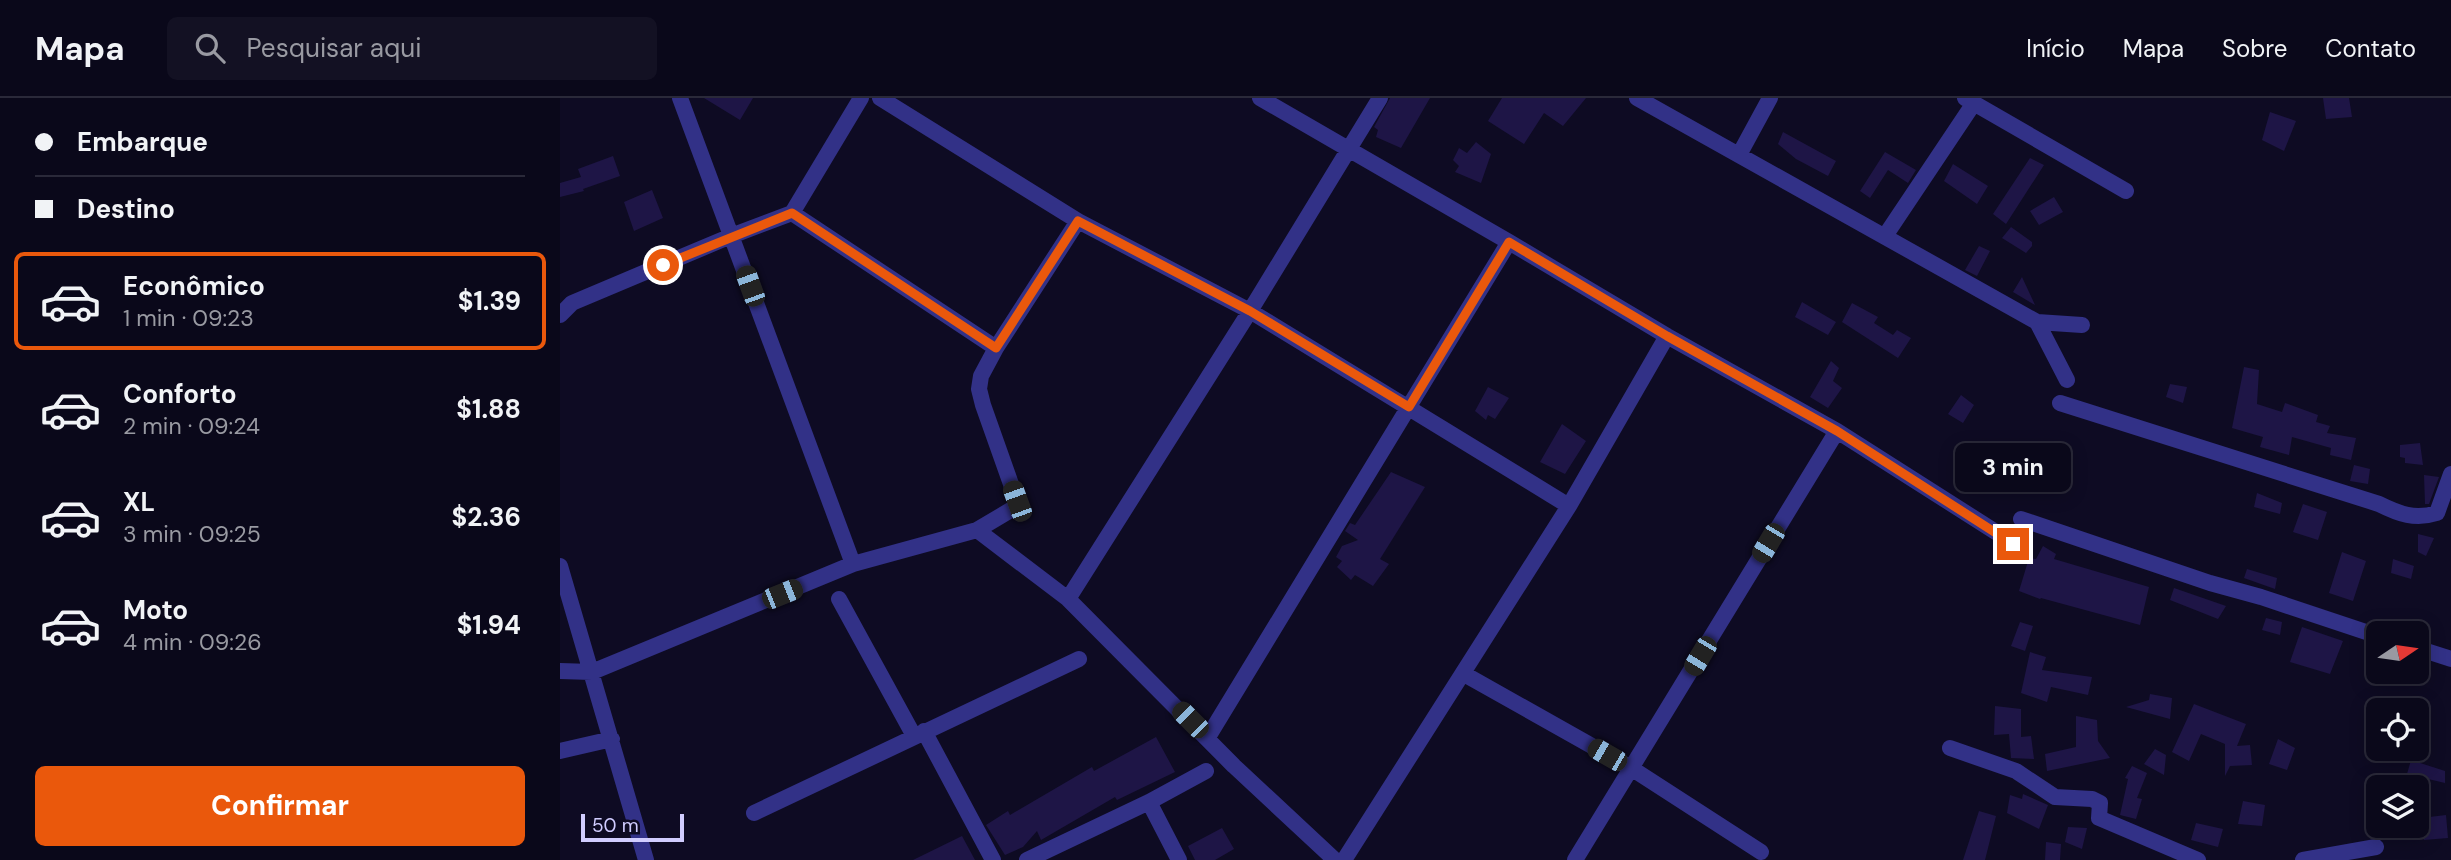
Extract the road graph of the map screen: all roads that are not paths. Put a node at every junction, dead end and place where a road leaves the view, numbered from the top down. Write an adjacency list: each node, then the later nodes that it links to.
1 (680, 98): 14 (street)
2 (860, 98): 12 (street)
3 (880, 98): 13 (street)
4 (1260, 98): 9 (street)
5 (1380, 98): 9 (street)
6 (1637, 98): 10 (street)
7 (1770, 98): 10 (street)
8 (1970, 100): 11 (street); 15 (street)
9 (1348, 149): 16 (street); 18 (street)
10 (1739, 155): 15 (street)
11 (2126, 191)
12 (792, 213): 14 (street); 23 (street)
13 (1078, 221): 18 (street); 23 (street)
14 (731, 236): 17 (street); 33 (street)
15 (1885, 236): 20 (street)
16 (1509, 242): 22 (street); 26 (street)
17 (566, 303): 19 (street)
18 (1250, 311): 26 (street); 36 (street)
19 (560, 315)
20 (2037, 322): 21 (street); 24 (street)
21 (2082, 325)
22 (1667, 336): 27 (street); 29 (street)
23 (996, 348): 31 (street)
24 (2067, 380)
25 (2060, 403): 28 (street)
26 (1409, 407): 29 (street); 45 (street)
27 (1837, 431): 32 (street); 49 (street)
28 (2451, 474)
29 (1569, 506): 43 (street)
30 (2021, 519): 37 (street)
31 (977, 530): 33 (street); 36 (street)
32 (2013, 544)
33 (853, 564): 42 (street)
34 (560, 566): 42 (street)
35 (839, 599): 44 (street)
36 (1069, 599): 45 (street)
37 (2366, 632)
38 (2429, 652): 40 (street)
39 (1079, 659): 44 (street)
40 (2451, 659)
41 (560, 671): 42 (street)
42 (592, 672): 46 (street)
43 (1464, 674): 49 (street); 60 (street)
44 (919, 734): 52 (street); 56 (street)
45 (1208, 737): 59 (street)
46 (612, 739): 48 (street); 55 (street)
47 (1950, 748): 62 (street)
48 (560, 751)
49 (1631, 768): 54 (street); 61 (street)
50 (1206, 771): 51 (street)
51 (1149, 802): 57 (street); 58 (street)
52 (754, 813)
53 (2376, 847): 63 (street)
54 (1761, 852)
55 (646, 860)
56 (993, 860)
57 (1027, 860)
58 (1179, 860)
59 (1335, 860)
60 (1344, 860)
61 (1575, 860)
62 (2199, 860)
63 (2303, 860)

